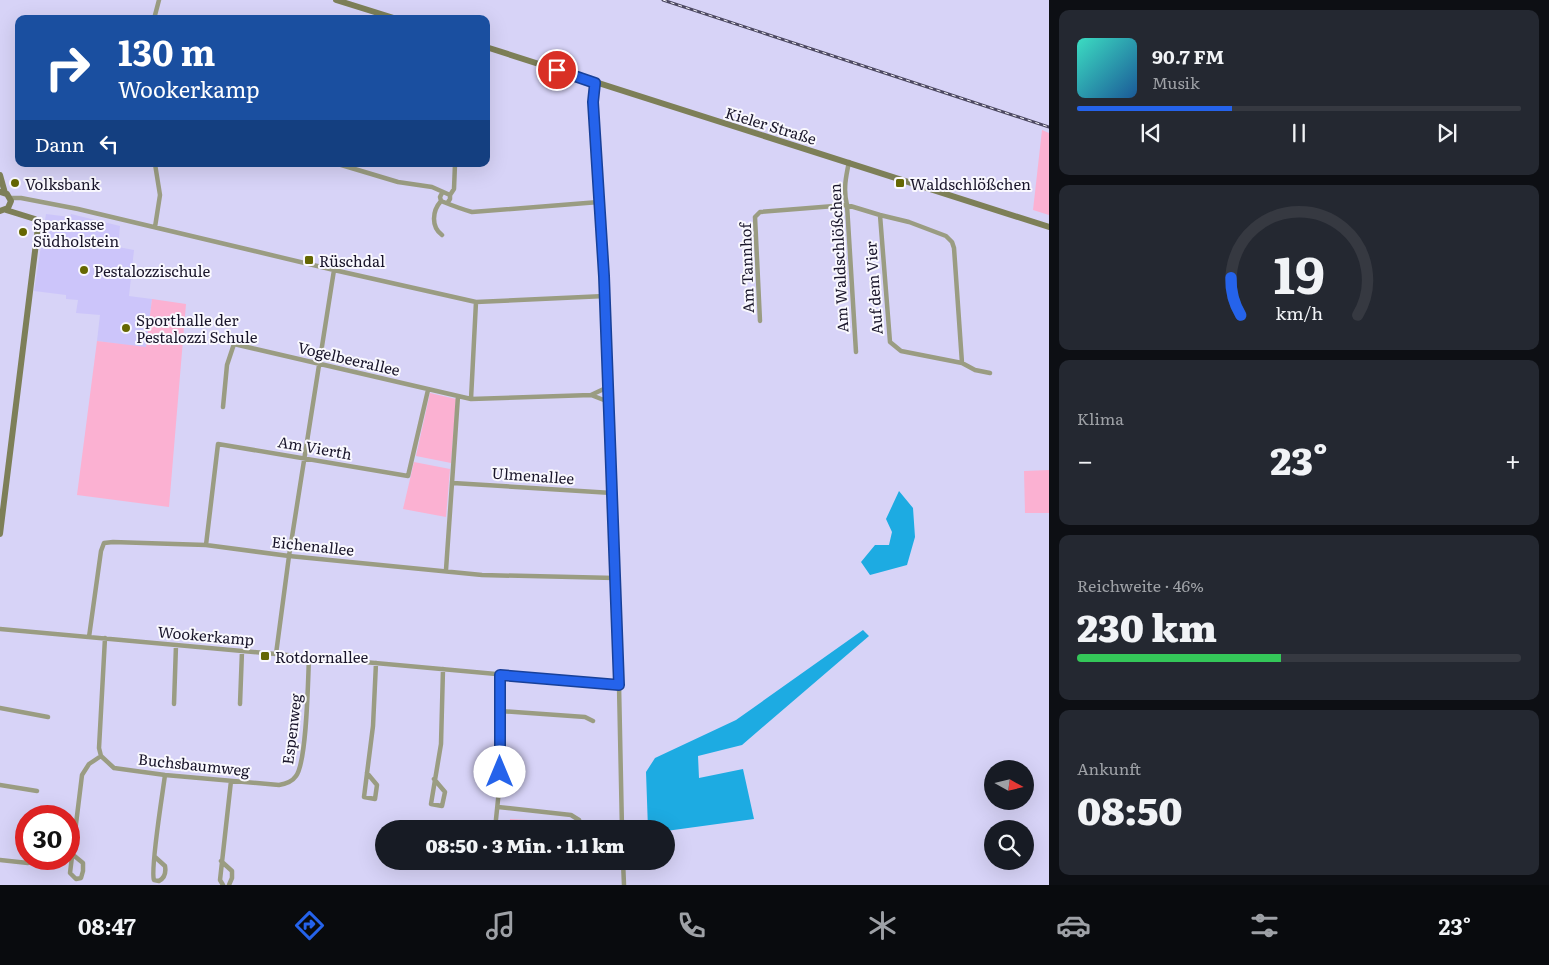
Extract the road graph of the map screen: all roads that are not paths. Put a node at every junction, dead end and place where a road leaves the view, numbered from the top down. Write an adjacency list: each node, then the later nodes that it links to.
1 (159, 0): 3 (street)
2 (336, 0): 4 (main road)
3 (155, 15)
4 (384, 15)
5 (490, 48): 6 (main road, Kieler Straße)
6 (595, 83): 7 (main road, Kieler Straße); 19 (street)
7 (849, 162): 20 (street, Am Waldschlößchen); 23 (main road, Kieler Straße)
8 (155, 167): 22 (street)
9 (346, 167): 12 (street)
10 (356, 167): 12 (street)
11 (455, 167): 15 (street)
12 (355, 170): 14 (street)
13 (0, 177): 16 (main road)
14 (442, 193): 15 (street); 17 (street)
15 (450, 195): 18 (street)
16 (5, 201): 22 (street); 43 (main road)
17 (441, 202): 18 (street); 24 (street)
18 (448, 202): 19 (street)
19 (599, 202): 26 (street)
20 (848, 205): 21 (street); 28 (street, Am Tannhof); 29 (street, Am Waldschlößchen)
21 (880, 216): 30 (street); 30 (street, Auf dem Vier)
22 (155, 226): 25 (street)
23 (1049, 226)
24 (442, 235)
25 (334, 270): 27 (street); 31 (street)
26 (605, 296): 27 (street); 33 (street)
27 (476, 302): 37 (street)
28 (760, 321)
29 (856, 352)
30 (962, 363): 32 (street, Auf dem Vier)
31 (320, 364): 34 (street, Vogelbeerallee); 39 (street, Vogelbeerallee); 40 (street)
32 (990, 373)
33 (608, 387): 35 (street); 38 (street)
34 (428, 390): 36 (street, Vogelbeerallee); 40 (street, Am Vierth)
35 (591, 395): 37 (street, Vogelbeerallee); 38 (street)
36 (458, 396): 37 (street, Vogelbeerallee); 41 (street)
37 (471, 399)
38 (609, 402): 42 (street)
39 (223, 407)
40 (305, 458): 44 (street, Am Vierth); 45 (street)
41 (453, 483): 42 (street, Ulmenallee); 46 (street)
42 (612, 493): 47 (street)
43 (0, 534)
44 (206, 545): 45 (street, Eichenallee); 49 (street, Eichenallee)
45 (289, 556): 46 (street, Eichenallee); 53 (street)
46 (446, 570): 47 (street, Eichenallee)
47 (615, 578): 58 (street)
48 (0, 629): 49 (street, Wookerkamp)
49 (89, 637): 50 (street, Wookerkamp)
50 (105, 638): 51 (street, Wookerkamp); 65 (street)
51 (176, 645): 52 (street, Wookerkamp); 59 (street)
52 (242, 651): 53 (street, Wookerkamp); 60 (street)
53 (276, 654): 54 (street, Wookerkamp)
54 (309, 657): 55 (street, Wookerkamp); 71 (street, Espenweg)
55 (376, 663): 56 (street, Wookerkamp); 66 (street)
56 (443, 669): 57 (street, Wookerkamp); 68 (street)
57 (500, 675): 58 (street, Wookerkamp); 62 (street)
58 (619, 685): 77 (street)
59 (174, 704)
60 (240, 704)
61 (0, 708): 63 (street)
62 (500, 711): 64 (street); 74 (street)
63 (48, 717)
64 (594, 721)
65 (101, 756): 67 (street, Buchsbaumweg); 73 (street)
66 (367, 773): 66 (street)
67 (165, 775): 69 (street, Buchsbaumweg); 79 (street)
68 (434, 779): 68 (street)
69 (231, 781): 71 (street, Buchsbaumweg); 81 (street)
70 (0, 785): 72 (street)
71 (272, 785)
72 (37, 791)
73 (78, 805)
74 (498, 807): 75 (street); 76 (street)
75 (496, 820)
76 (579, 820)
77 (622, 820)
78 (72, 854): 78 (street)
79 (155, 857): 79 (street)
80 (0, 860): 82 (street)
81 (221, 861): 84 (street); 85 (street)
82 (15, 862)
83 (623, 870): 86 (street)
84 (223, 885)
85 (229, 885)
86 (624, 885)

